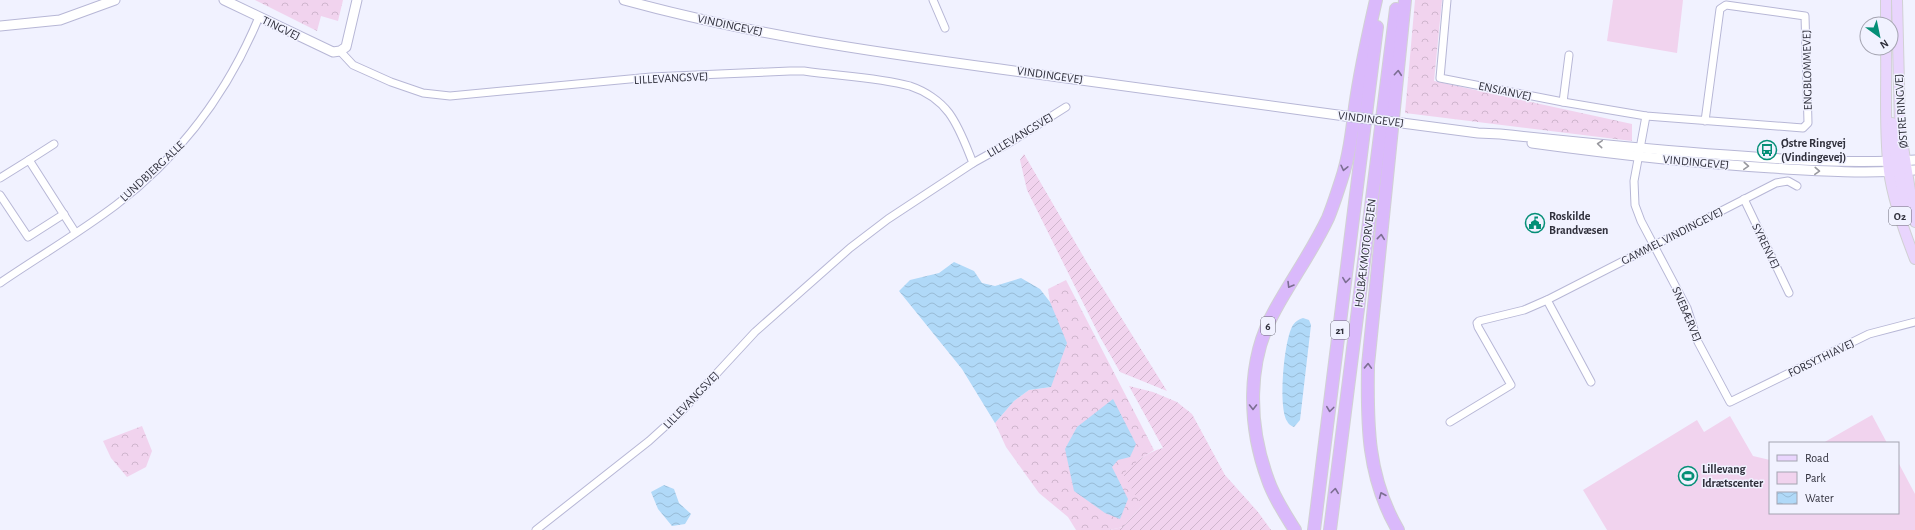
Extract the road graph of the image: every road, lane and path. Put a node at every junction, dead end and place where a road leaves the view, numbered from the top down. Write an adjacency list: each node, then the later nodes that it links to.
1 (115, 0): 15 (main road)
2 (224, 0): 14 (main road, TINGVEJ)
3 (357, 0): 17 (main road)
4 (624, 0): 25 (main road, VINDINGEVEJ, bridge)
5 (933, 0): 16 (street)
6 (1376, 0): 49 (highway, 6, one-way to 49)
7 (1380, 0): 50 (highway, HOLBÆKMOTORVEJEN / 21, one-way to 50)
8 (1397, 0): 51 (highway, HOLBÆKMOTORVEJEN / 21, one-way to 8)
9 (1405, 0): 52 (highway, one-way to 9)
10 (1447, 0): 20 (street, ENSIANVEJ)
11 (1886, 0): 13 (main road)
12 (1897, 0): 28 (main road, ØSTRE RINGVEJ / O2)
13 (1886, 16)
14 (259, 17): 17 (main road, TINGVEJ); 37 (street, LUNDBJERG ALLE)
15 (0, 26)
16 (945, 28)
17 (340, 52): 29 (street, LILLEVANGSVEJ)
18 (1570, 55): 20 (street)
19 (1886, 56): 28 (main road, ØSTRE RINGVEJ / O2)
20 (1563, 102): 22 (street, ENSIANVEJ)
21 (1066, 107): 29 (street, LILLEVANGSVEJ)
22 (1646, 116): 23 (street, ENGBLOMMEVEJ); 25 (street)
23 (1706, 121): 23 (street, ENGBLOMMEVEJ)
24 (54, 144): 26 (street)
25 (1638, 152): 28 (main road, VINDINGEVEJ); 30 (main road, VINDINGEVEJ, one-way to 30); 39 (street, SNEBÆRVEJ)
26 (29, 160): 31 (street); 35 (street)
27 (1915, 160): 28 (main road, VINDINGEVEJ)
28 (1896, 161): 30 (main road, ØSTRE RINGVEJ / O2); 30 (main road, ØSTRE RINGVEJ / O2)
29 (973, 163): 48 (street, LILLEVANGSVEJ)
30 (1902, 171): 36 (main road, ØSTRE RINGVEJ / O2); 38 (main road); 40 (main road, ØSTRE RINGVEJ / O2)
31 (0, 178)
32 (1797, 186): 34 (street, GAMMEL VINDINGEVEJ)
33 (0, 195): 35 (street)
34 (1744, 199): 39 (street, GAMMEL VINDINGEVEJ); 42 (street, SYRENVEJ)
35 (64, 214): 37 (street)
36 (1915, 222)
37 (75, 232): 41 (street, LUNDBJERG ALLE)
38 (1915, 240)
39 (1654, 245): 43 (street, GAMMEL VINDINGEVEJ); 46 (street, SNEBÆRVEJ)
40 (1915, 259)
41 (0, 283)
42 (1789, 293)
43 (1547, 300): 45 (street); 47 (street, GAMMEL VINDINGEVEJ)
44 (1915, 322): 46 (street, FORSYTHIAVEJ)
45 (1591, 382)
46 (1730, 402)
47 (1450, 422)
48 (536, 530)
49 (1296, 530)
50 (1314, 530)
51 (1330, 530)
52 (1398, 530)

